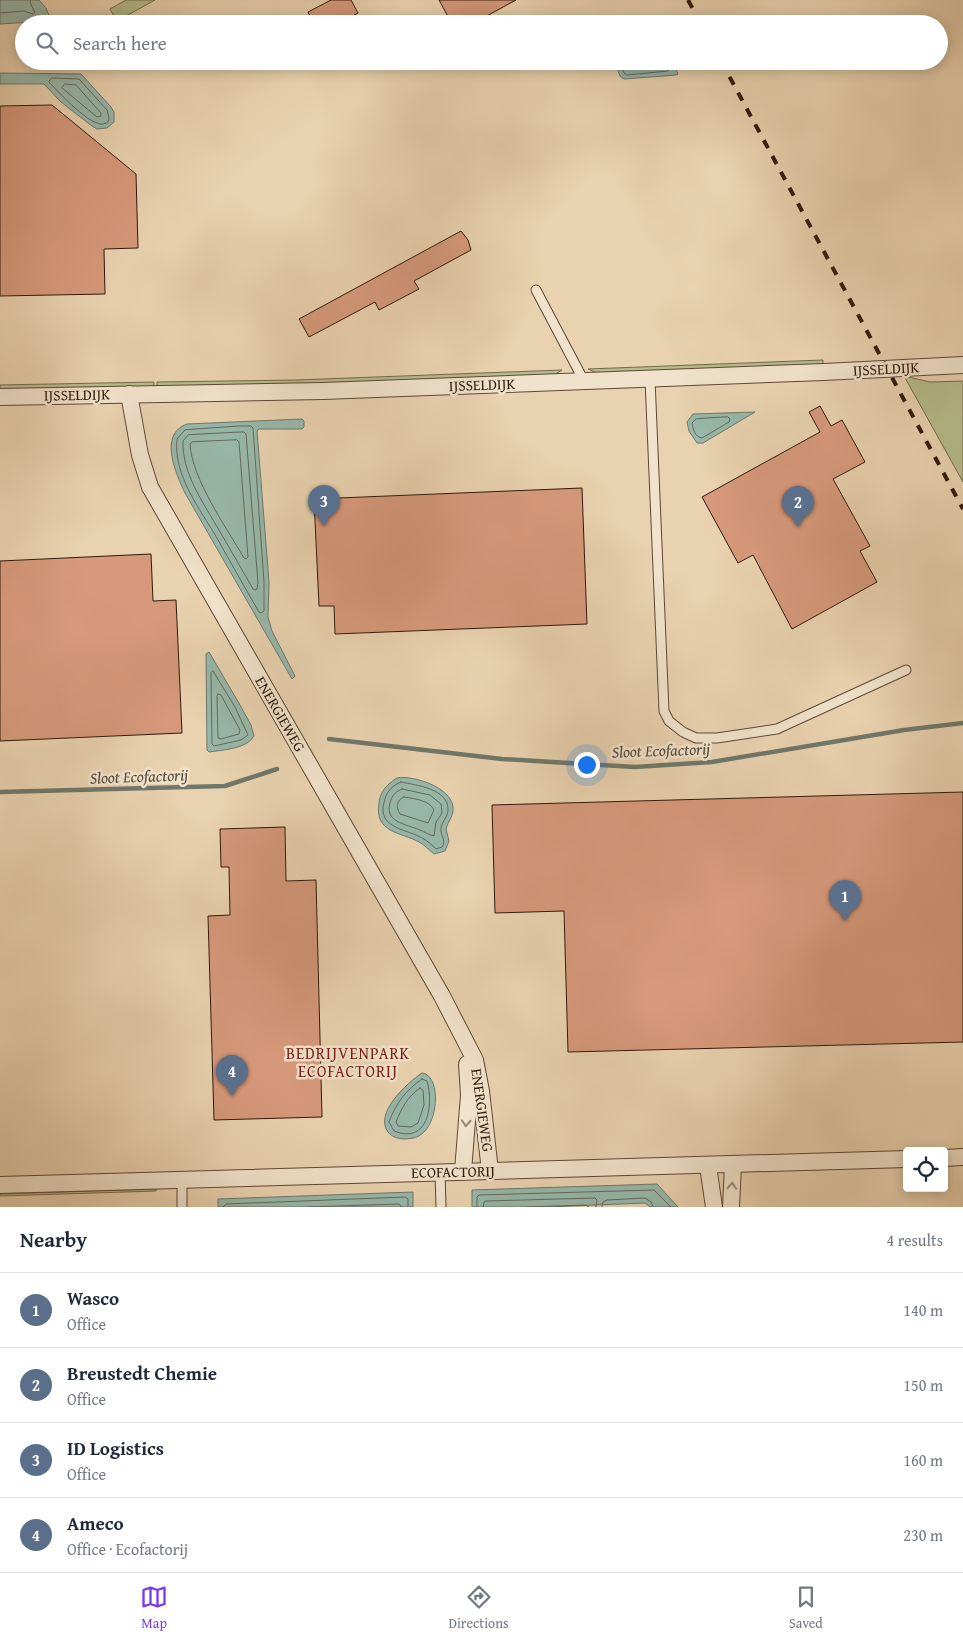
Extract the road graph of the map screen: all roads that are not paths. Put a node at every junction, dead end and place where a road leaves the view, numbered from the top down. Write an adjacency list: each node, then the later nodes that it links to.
1 (536, 290): 4 (lane)
2 (963, 365): 3 (street, IJSSELDIJK)
3 (650, 379): 4 (street, IJSSELDIJK); 7 (lane)
4 (584, 381): 5 (street, IJSSELDIJK)
5 (129, 394): 6 (street, IJSSELDIJK); 8 (street, ENERGIEWEG)
6 (0, 397)
7 (906, 670)
8 (457, 1024): 14 (street, ENERGIEWEG); 16 (street, ENERGIEWEG, one-way to 16)
9 (963, 1157): 10 (street)
10 (948, 1158)
11 (903, 1159): 12 (street, ECOFACTORIJ)
12 (734, 1165): 13 (street, ECOFACTORIJ); 22 (street, one-way to 12)
13 (708, 1166): 14 (street, ECOFACTORIJ); 21 (street)
14 (490, 1171): 16 (street, ECOFACTORIJ)
15 (440, 1172): 16 (street, ECOFACTORIJ); 17 (street, ECOFACTORIJ); 20 (lane)
16 (464, 1172)
17 (182, 1180): 18 (street, ECOFACTORIJ); 19 (lane)
18 (0, 1185)
19 (182, 1207)
20 (441, 1207)
21 (714, 1207)
22 (731, 1207)

